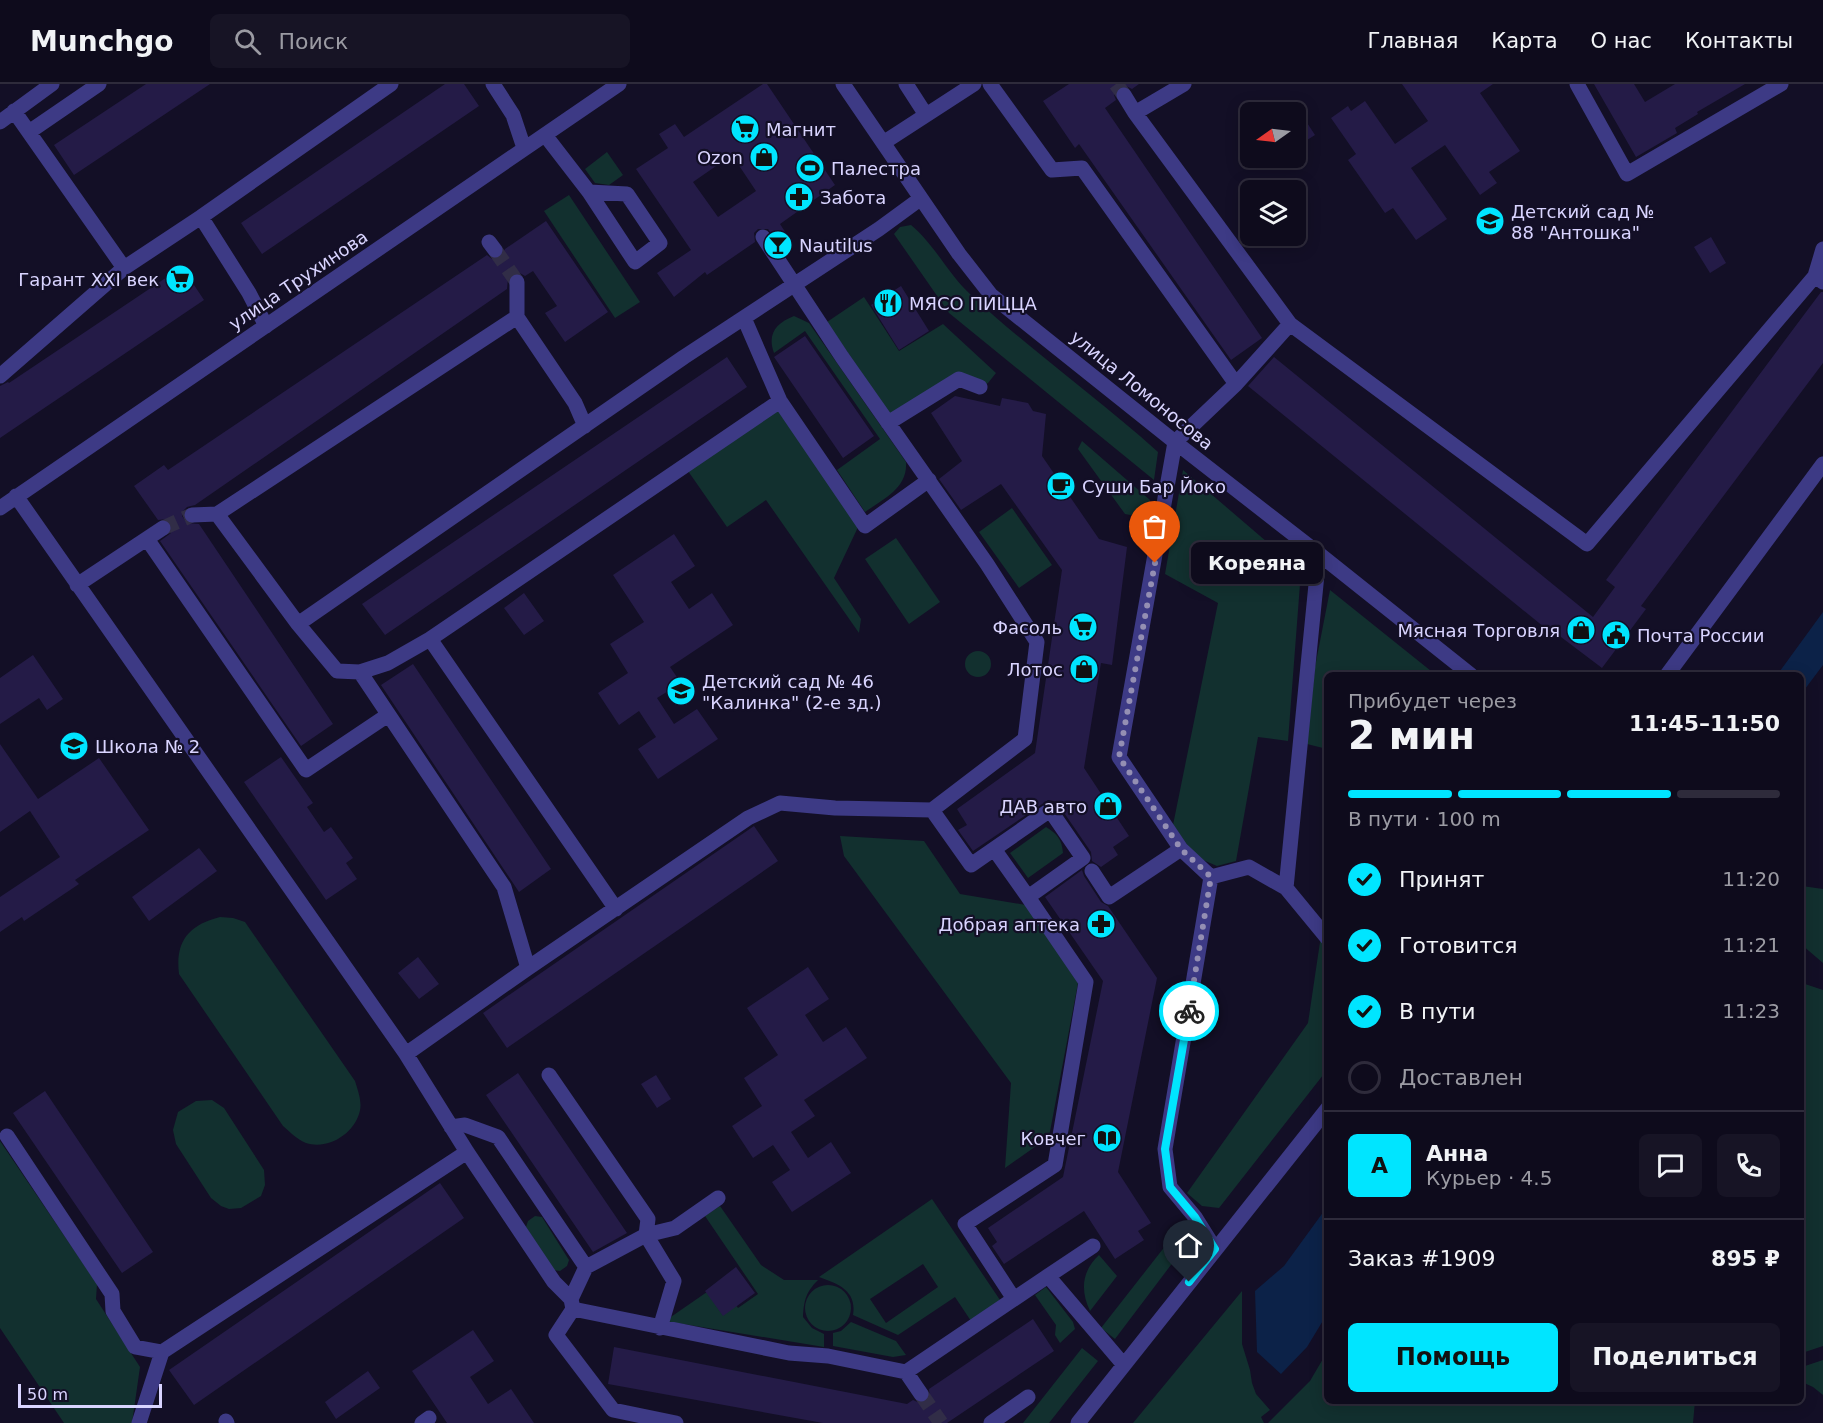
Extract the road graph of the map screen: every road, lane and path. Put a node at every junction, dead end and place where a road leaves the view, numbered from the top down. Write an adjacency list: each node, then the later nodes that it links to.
1 (52, 84): 14 (street)
2 (99, 84): 18 (street)
3 (391, 84): 24 (street)
4 (493, 84): 21 (street)
5 (619, 84): 19 (street, улица Трухинова)
6 (843, 84): 20 (street, улица Ломоносова)
7 (906, 84): 16 (street)
8 (974, 84): 16 (street)
9 (990, 84): 36 (street)
10 (1184, 84): 15 (street)
11 (1577, 84): 12 (street)
12 (1781, 84)
13 (1124, 95): 15 (street)
14 (15, 111): 17 (street); 18 (street)
15 (1135, 113): 33 (street)
16 (926, 115): 20 (street)
17 (0, 122)
18 (29, 132): 27 (street)
19 (545, 135): 21 (street, улица Трухинова); 22 (street)
20 (883, 143): 23 (street, улица Ломоносова)
21 (524, 148): 34 (street, улица Трухинова)
22 (589, 192): 22 (street)
23 (920, 199): 30 (street); 41 (street, улица Ломоносова)
24 (201, 217): 27 (street); 34 (street)
25 (763, 237): 30 (street)
26 (1823, 249): 28 (street)
27 (124, 268): 35 (street)
28 (1819, 279): 33 (street)
29 (517, 282): 31 (street)
30 (793, 285): 32 (street); 39 (street)
31 (517, 317): 40 (street); 46 (street)
32 (744, 318): 38 (street); 40 (street)
33 (1290, 324): 36 (street)
34 (266, 326): 44 (street, улица Трухинова)
35 (0, 376)
36 (1236, 384): 41 (street)
37 (980, 387): 39 (street)
38 (780, 401): 43 (street); 53 (street)
39 (888, 423): 43 (street)
40 (585, 426): 52 (street)
41 (1175, 442): 50 (street, улица Ломоносова); 60 (street)
42 (1823, 464): 56 (street)
43 (929, 480): 58 (street)
44 (16, 496): 45 (street, улица Трухинова); 51 (street)
45 (1, 505)
46 (217, 514): 47 (street); 52 (street)
47 (192, 515)
48 (163, 528): 49 (street)
49 (147, 539): 51 (street); 57 (street)
50 (1319, 554): 55 (street, улица Ломоносова); 63 (street)
51 (77, 585): 68 (street)
52 (298, 624): 54 (street)
53 (430, 639): 54 (street); 65 (street)
54 (360, 672): 57 (street)
55 (1467, 672)
56 (1669, 672)
57 (388, 715): 67 (street)
58 (932, 810): 59 (street); 65 (street)
59 (994, 849): 61 (street); 64 (street)
60 (1181, 849): 61 (street); 62 (street)
61 (1087, 865): 64 (street)
62 (1211, 877): 63 (street); 77 (street)
63 (1286, 888): 66 (street)
64 (1028, 897): 80 (street)
65 (616, 909): 67 (street)
66 (1324, 934)
67 (528, 968): 68 (street)
68 (406, 1054): 71 (street)
69 (549, 1075): 75 (street)
70 (1324, 1113): 77 (street)
71 (451, 1127): 73 (street); 78 (street)
72 (7, 1136): 83 (street)
73 (467, 1152): 81 (street); 83 (street)
74 (718, 1198): 75 (street)
75 (646, 1235): 78 (street); 82 (street)
76 (1093, 1246): 79 (street)
77 (1215, 1249): 84 (street)
78 (586, 1267): 81 (street)
79 (1048, 1276): 80 (street); 84 (street)
80 (1014, 1299): 85 (street)
81 (572, 1304): 82 (street); 89 (street)
82 (660, 1328): 85 (street)
83 (162, 1352): 88 (street)
84 (1124, 1364): 91 (street)
85 (906, 1372): 86 (street)
86 (921, 1394)
87 (1028, 1397): 90 (street)
88 (139, 1423)
89 (676, 1423)
90 (990, 1423)
91 (1078, 1423)

